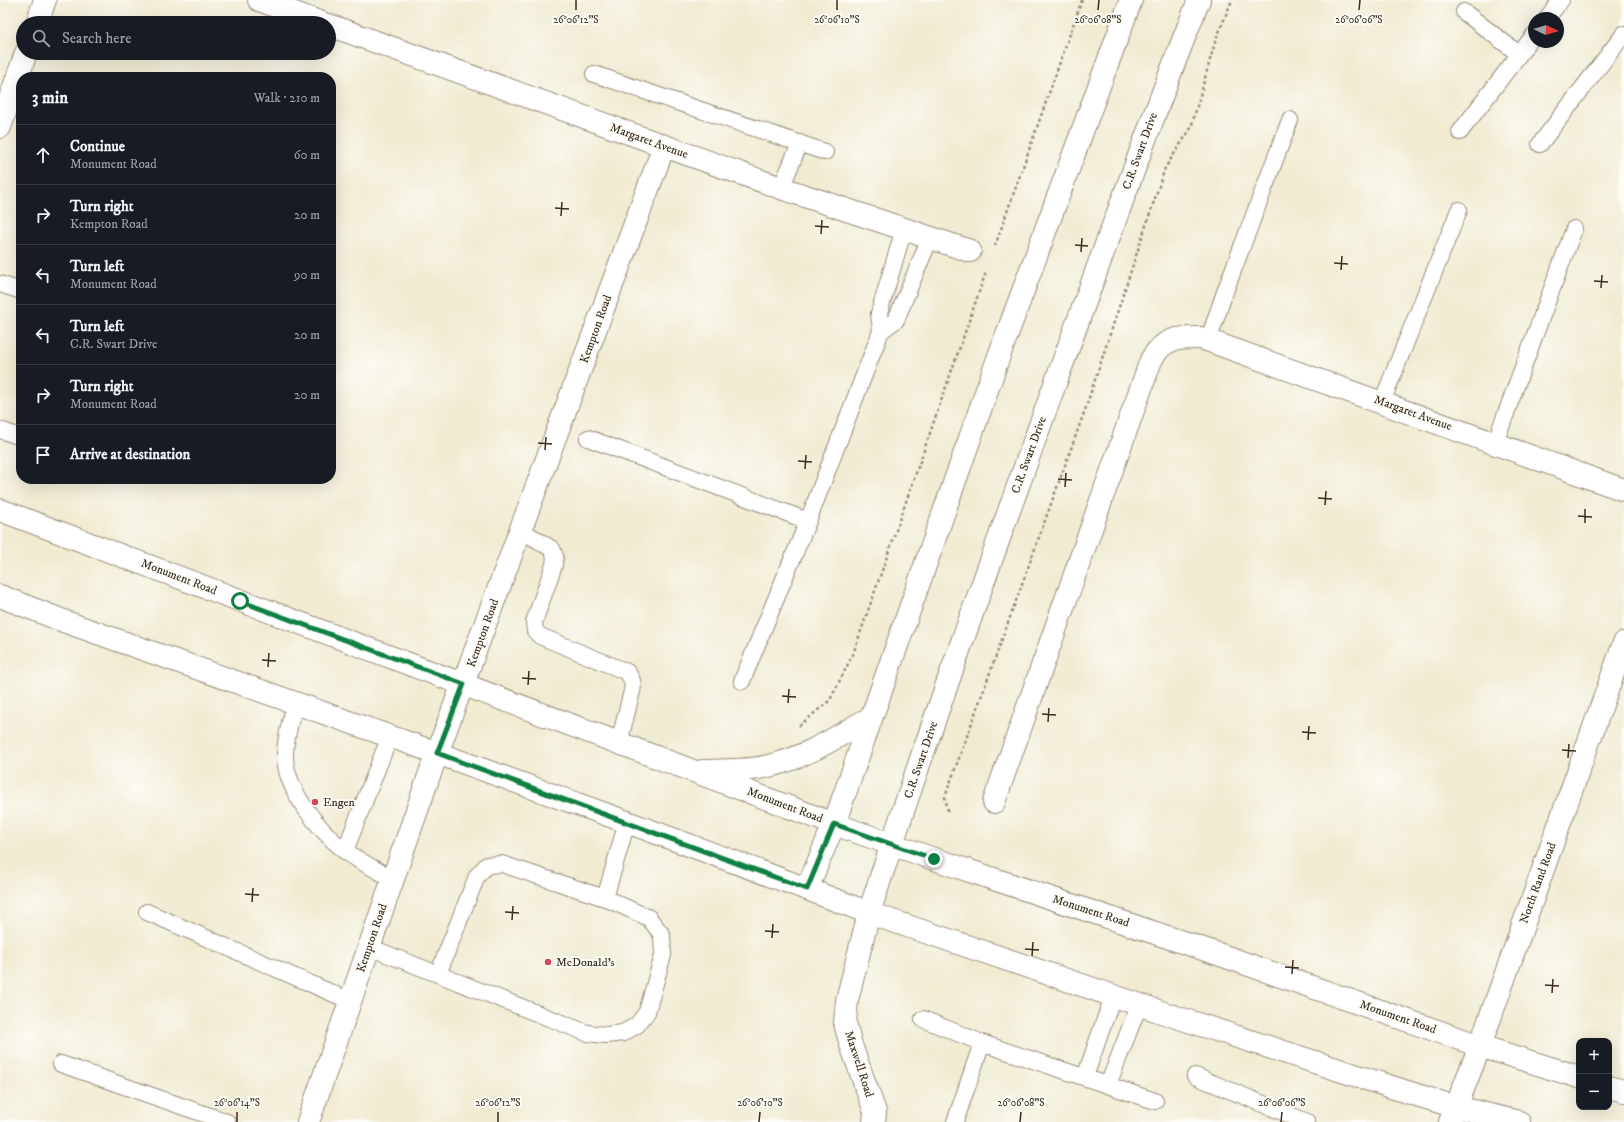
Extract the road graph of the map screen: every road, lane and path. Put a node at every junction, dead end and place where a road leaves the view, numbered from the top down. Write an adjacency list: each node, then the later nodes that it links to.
1 (45, 0): 10 (main road)
2 (259, 0): 11 (main road)
3 (1082, 0): 32 (path)
4 (1131, 0): 53 (main road)
5 (1199, 0): 63 (main road, C.R. Swart Drive)
6 (1232, 0): 60 (path)
7 (1561, 0): 9 (lane)
8 (1464, 12): 15 (lane)
9 (1552, 12)
10 (39, 16)
11 (303, 16)
12 (336, 28): 25 (main road, Margaret Avenue)
13 (1624, 34): 24 (lane)
14 (1528, 43): 15 (lane)
15 (1519, 54): 22 (lane)
16 (24, 60): 17 (main road)
17 (19, 72)
18 (594, 74): 23 (lane)
19 (16, 81): 21 (main road)
20 (1290, 120): 38 (lane)
21 (0, 127)
22 (1460, 132)
23 (800, 144): 26 (lane); 27 (lane)
24 (1540, 144)
25 (664, 146): 27 (main road, Margaret Avenue); 47 (main road, Kempton Road)
26 (825, 152)
27 (781, 188): 29 (main road, Margaret Avenue)
28 (1459, 210): 39 (lane)
29 (904, 229): 31 (main road, Margaret Avenue); 37 (lane)
30 (1574, 229): 43 (lane)
31 (930, 238): 33 (main road, Margaret Avenue); 37 (lane)
32 (994, 249)
33 (970, 251)
34 (986, 271): 57 (path)
35 (0, 284): 36 (lane)
36 (16, 290)
37 (881, 331): 46 (lane)
38 (1204, 340): 39 (main road, Margaret Avenue); 59 (main road, Margaret Avenue)
39 (1382, 402): 43 (main road, Margaret Avenue)
40 (0, 430): 41 (lane)
41 (16, 435)
42 (588, 438): 46 (lane)
43 (1495, 443): 44 (main road, Margaret Avenue)
44 (1624, 490)
45 (0, 510): 51 (main road, Monument Road)
46 (808, 522): 50 (lane)
47 (521, 530): 51 (main road, Kempton Road); 55 (lane)
48 (0, 596): 52 (main road)
49 (1624, 643): 77 (main road, North Rand Road)
50 (742, 681)
51 (464, 684): 55 (main road, Monument Road); 56 (main road, Kempton Road)
52 (295, 703): 54 (main road); 64 (lane)
53 (871, 717): 57 (main road); 62 (main road)
54 (390, 736): 56 (main road); 64 (lane)
55 (619, 743): 58 (main road, Monument Road)
56 (437, 753): 61 (main road); 65 (main road, Kempton Road)
57 (795, 759): 58 (main road)
58 (696, 772): 62 (main road, Monument Road)
59 (994, 802)
60 (948, 812)
61 (627, 822): 66 (main road); 67 (lane)
62 (834, 824): 63 (main road, Monument Road); 66 (main road)
63 (892, 844): 69 (main road, C.R. Swart Drive); 77 (main road, Monument Road)
64 (345, 851): 65 (lane)
65 (393, 879): 70 (main road, Kempton Road)
66 (807, 889): 69 (main road)
67 (605, 898): 71 (lane); 71 (lane)
68 (147, 912): 73 (lane)
69 (869, 913): 72 (main road); 89 (main road, Maxwell Road)
70 (369, 947): 71 (lane); 73 (main road, Kempton Road)
71 (438, 974)
72 (1113, 996): 74 (main road); 81 (lane)
73 (350, 1001): 88 (main road, Kempton Road)
74 (1138, 1005): 82 (lane); 86 (main road)
75 (923, 1018): 76 (lane)
76 (982, 1043): 81 (lane); 90 (lane)
77 (1480, 1046): 80 (main road, Monument Road); 86 (main road, North Rand Road)
78 (61, 1064): 87 (lane)
79 (1195, 1076): 91 (lane)
80 (1576, 1076)
81 (1085, 1077): 82 (lane)
82 (1108, 1085): 85 (lane)
83 (1612, 1088): 84 (main road)
84 (1624, 1091)
85 (1155, 1101)
86 (1453, 1115): 92 (main road)
87 (227, 1122)
88 (308, 1122)
89 (874, 1122)
90 (955, 1122)
91 (1307, 1122)
92 (1518, 1122)

